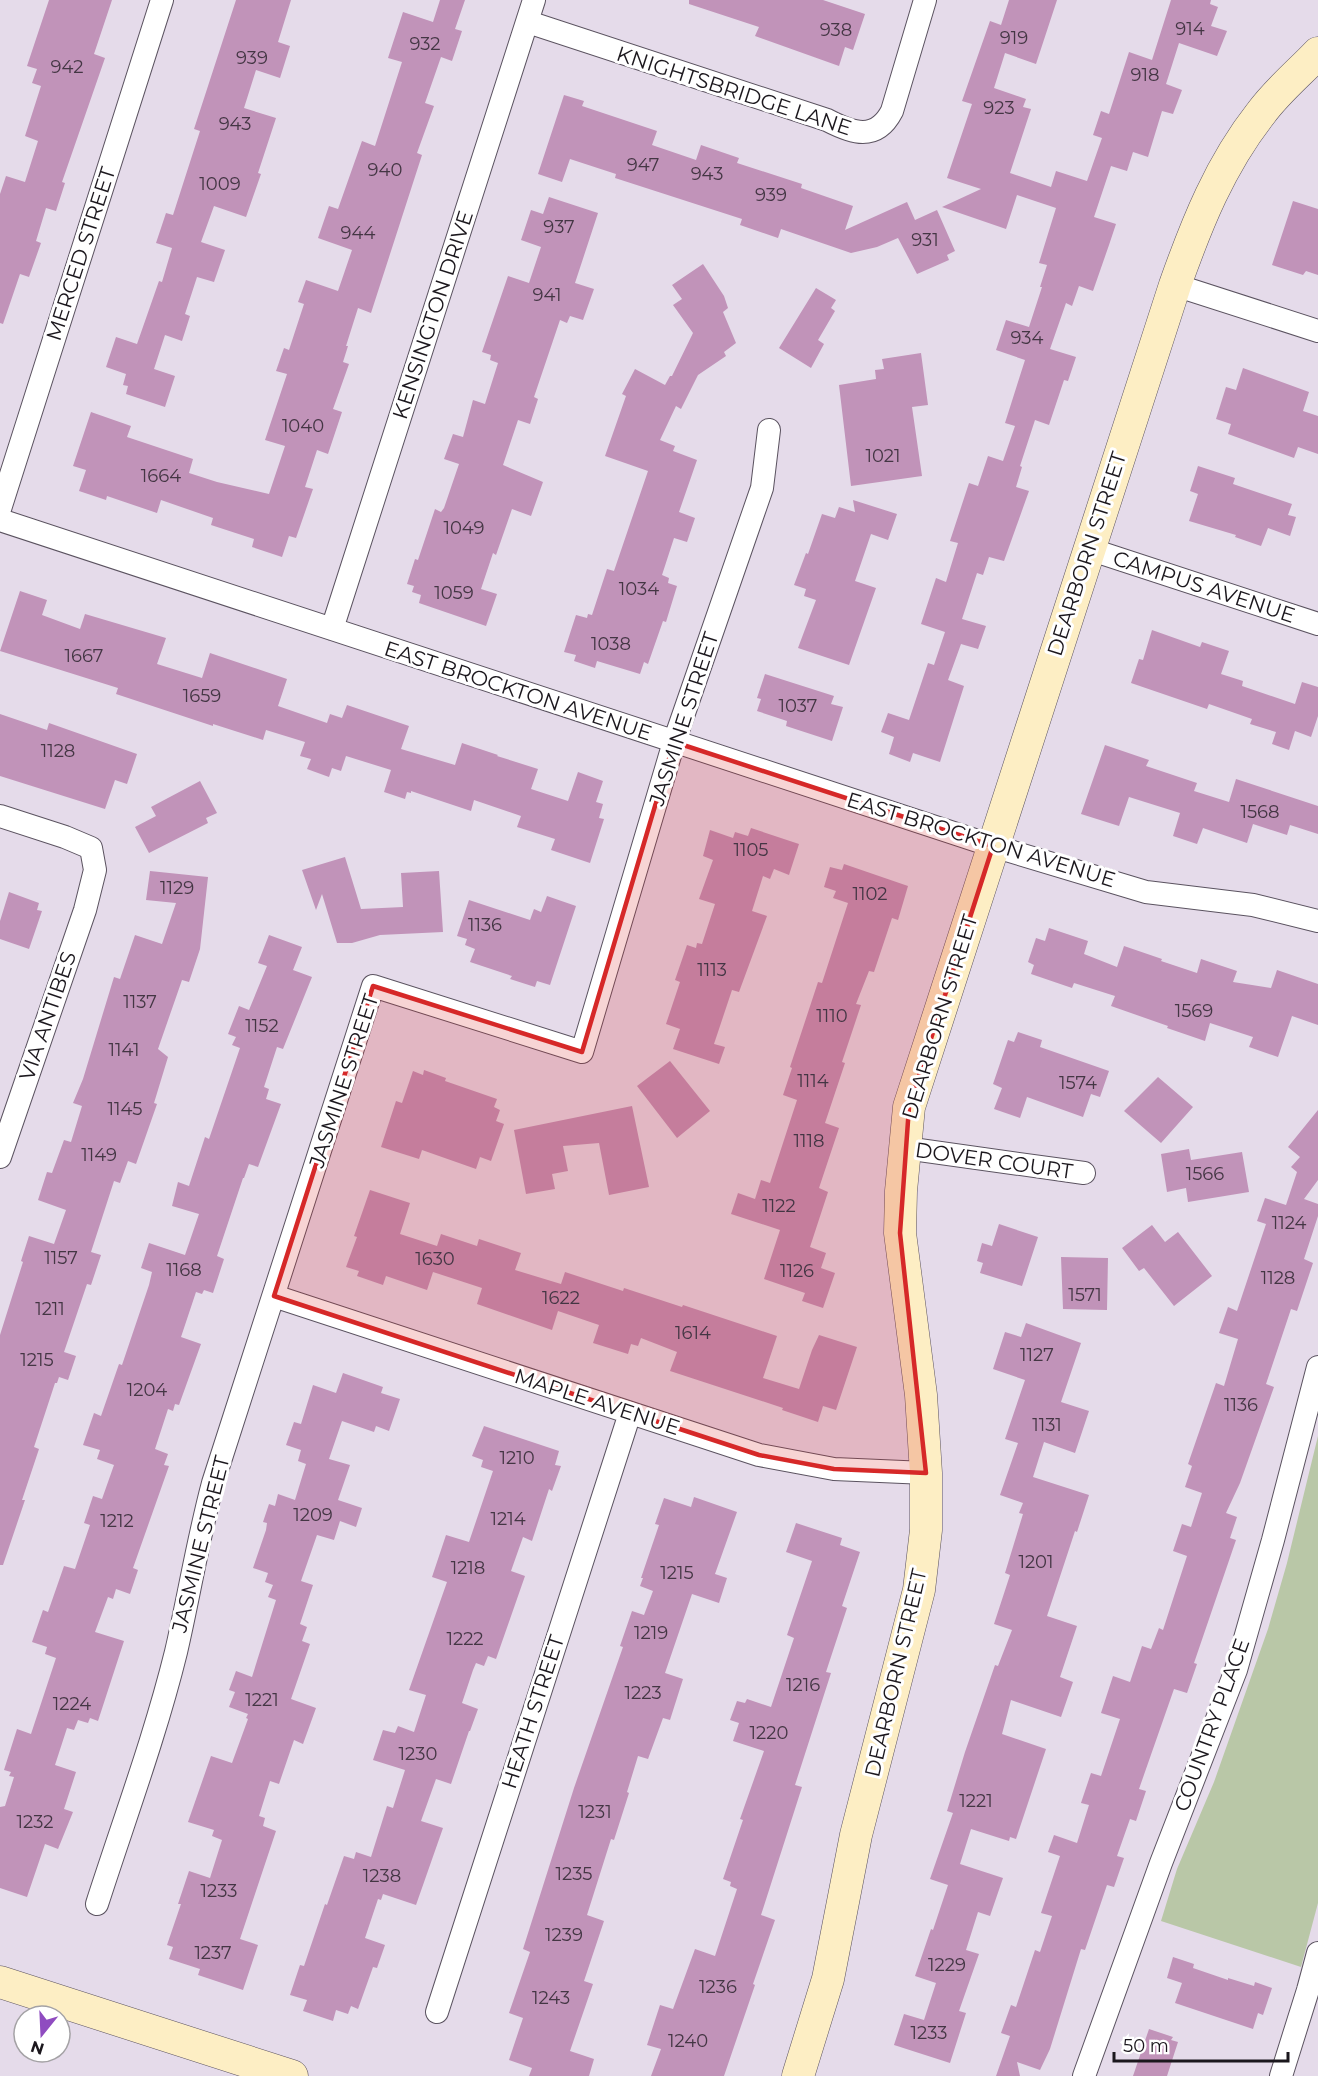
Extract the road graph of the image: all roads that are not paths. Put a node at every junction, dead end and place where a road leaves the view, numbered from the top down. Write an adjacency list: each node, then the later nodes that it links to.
1 (162, 0): 9 (street, MERCED STREET)
2 (534, 0): 4 (street, KENSINGTON DRIVE)
3 (925, 0): 4 (street, KNIGHTSBRIDGE LANE)
4 (528, 22): 13 (street, KENSINGTON DRIVE)
5 (1318, 53): 6 (street, DEARBORN STREET)
6 (1175, 285): 7 (street); 11 (street, DEARBORN STREET)
7 (1318, 331)
8 (769, 430): 14 (street, JASMINE STREET)
9 (0, 508)
10 (0, 520): 13 (street, EAST BROCKTON AVENUE)
11 (1089, 549): 12 (street, CAMPUS AVENUE); 16 (street, DEARBORN STREET)
12 (1318, 624)
13 (332, 629): 14 (street, EAST BROCKTON AVENUE)
14 (674, 742): 16 (street, EAST BROCKTON AVENUE); 22 (street, JASMINE STREET)
15 (0, 816): 18 (street, VIA ANTIBES)
16 (993, 846): 17 (street, EAST BROCKTON AVENUE); 19 (street, DEARBORN STREET)
17 (1318, 921)
18 (8, 1107): 20 (street, VIA ANTIBES)
19 (905, 1148): 21 (street, DOVER COURT); 25 (street, DEARBORN STREET)
20 (0, 1157)
21 (1084, 1173)
22 (274, 1296): 24 (street, MAPLE AVENUE); 26 (street, JASMINE STREET)
23 (1318, 1367): 32 (street, COUNTRY PLACE)
24 (630, 1413): 25 (street, MAPLE AVENUE); 29 (street, HEATH STREET)
25 (926, 1473): 31 (street, DEARBORN STREET)
26 (97, 1904)
27 (1318, 1953): 33 (street)
28 (0, 1982): 30 (street)
29 (437, 2012)
30 (292, 2076)
31 (798, 2076)
32 (1084, 2076)
33 (1281, 2076)

